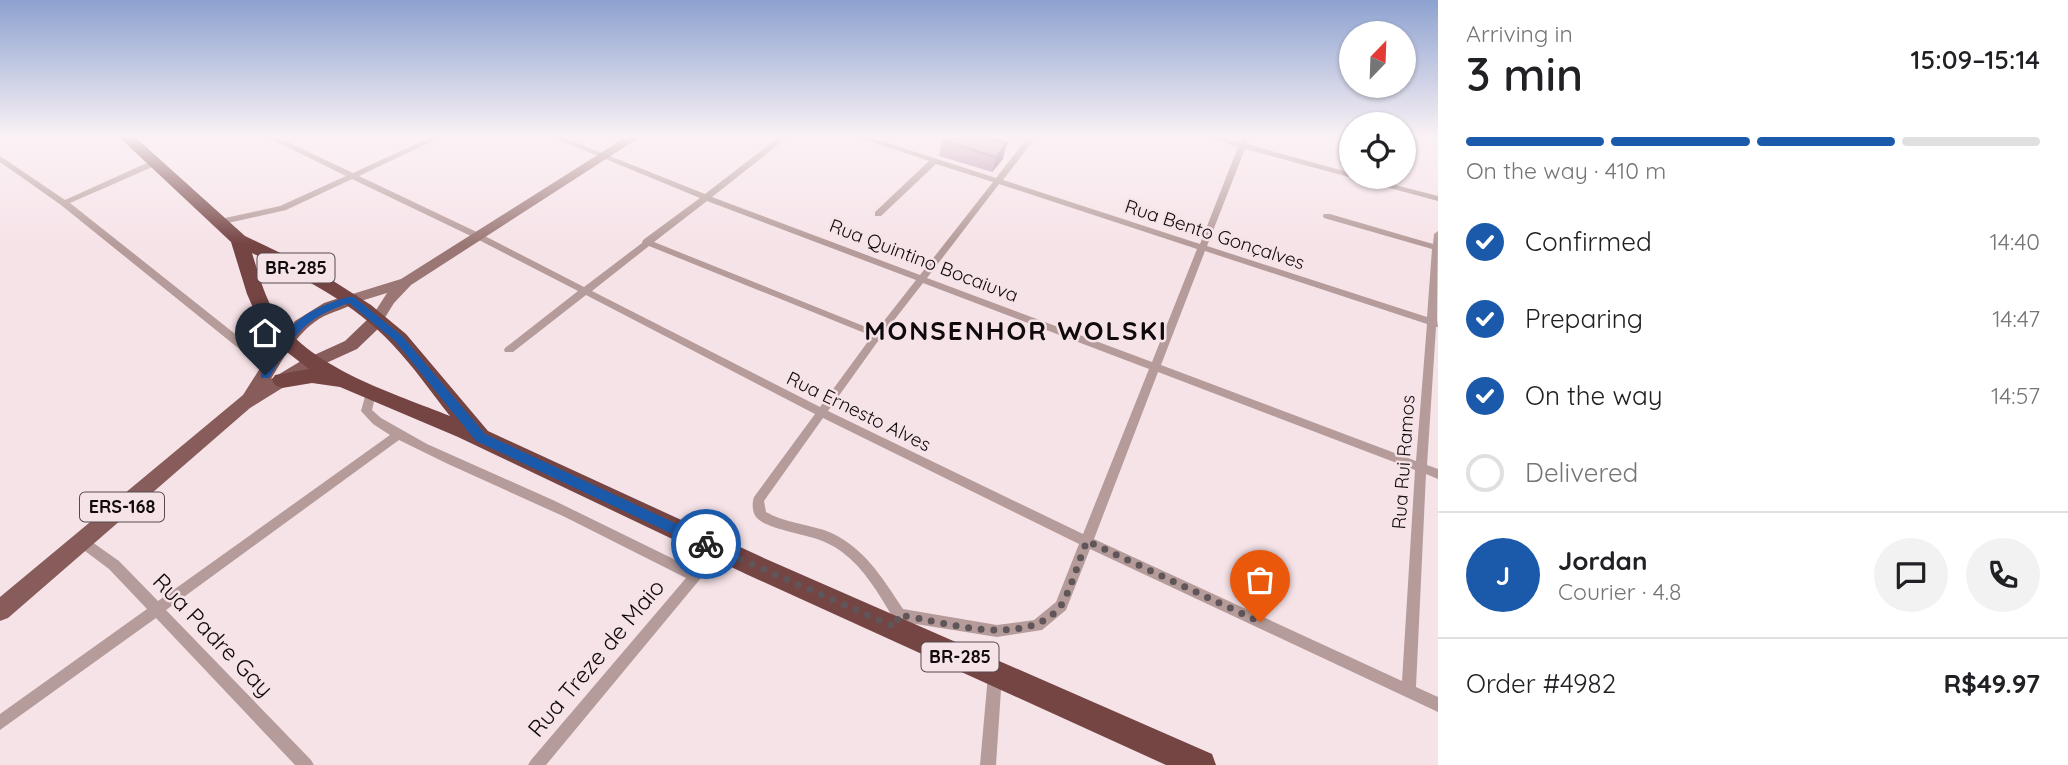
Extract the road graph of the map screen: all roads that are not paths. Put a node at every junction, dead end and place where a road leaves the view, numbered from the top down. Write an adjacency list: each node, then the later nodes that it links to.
1 (21, 173): 18 (street)
2 (132, 173): 18 (street)
3 (165, 173): 21 (highway, BR-285)
4 (345, 173): 13 (street, Rua Ernesto Alves)
5 (363, 173): 13 (street)
6 (578, 173): 23 (main road)
7 (646, 173): 16 (street, Rua Quintino Bocaiuva)
8 (737, 173): 16 (street)
9 (922, 173): 19 (street)
10 (969, 173): 14 (street, Rua Bento Gonçalves)
11 (1003, 173): 14 (street)
12 (1232, 173): 26 (street)
13 (354, 177): 21 (street); 23 (street, Rua Ernesto Alves)
14 (996, 182): 26 (street, Rua Bento Gonçalves); 28 (street)
15 (1401, 189): 17 (street)
16 (705, 197): 25 (street); 28 (street, Rua Quintino Bocaiuva)
17 (1438, 199)
18 (64, 203): 35 (street)
19 (878, 214)
20 (1327, 216): 27 (street)
21 (219, 222): 24 (highway, BR-285)
22 (1438, 234): 27 (street, Rua Rui Ramos)
23 (478, 236): 29 (main road); 30 (street, Rua Ernesto Alves)
24 (239, 240): 31 (highway, BR-285); 35 (highway, BR-285)
25 (646, 242): 30 (street); 34 (street)
26 (1203, 248): 33 (street, Rua Bento Gonçalves); 38 (street)
27 (1437, 248): 33 (street, Rua Rui Ramos)
28 (921, 278): 34 (street); 38 (street, Rua Quintino Bocaiuva)
29 (406, 282): 31 (main road); 32 (main road)
30 (582, 291): 36 (street); 43 (street, Rua Ernesto Alves)
31 (351, 299): 32 (highway, BR-285); 35 (main road)
32 (376, 321): 37 (main road); 45 (highway, BR-285)
33 (1435, 323): 46 (street, Rua Rui Ramos)
34 (878, 335): 43 (street)
35 (286, 341): 37 (highway, BR-285); 42 (main road, ERS-168)
36 (509, 350)
37 (315, 361): 39 (main road, ERS-168); 40 (highway, BR-285)
38 (1156, 366): 46 (street, Rua Quintino Bocaiuva); 49 (street)
39 (282, 380): 40 (highway); 42 (main road, ERS-168)
40 (343, 381): 41 (highway, BR-285)
41 (371, 393): 44 (street); 45 (highway, BR-285)
42 (244, 403): 48 (main road, ERS-168)
43 (820, 412): 49 (street, Rua Ernesto Alves); 54 (street)
44 (399, 435): 51 (street); 53 (street)
45 (481, 438): 50 (highway, BR-285)
46 (1421, 468): 47 (street, Rua Quintino Bocaiuva); 56 (street, Rua Rui Ramos)
47 (1438, 474)
48 (81, 541): 52 (main road, ERS-168); 53 (street, Rua Padre Gay)
49 (1087, 541): 54 (street); 56 (street, Rua Ernesto Alves)
50 (719, 550): 51 (street, Rua Treze de Maio); 54 (highway, BR-285)
51 (695, 576): 60 (street, Rua Treze de Maio)
52 (0, 611)
53 (159, 611): 58 (street); 59 (street, Rua Padre Gay)
54 (897, 621): 55 (highway, BR-285)
55 (995, 672): 61 (street); 62 (highway, BR-285)
56 (1409, 692): 57 (street, Rua Ernesto Alves)
57 (1438, 705)
58 (0, 723)
59 (306, 765)
60 (536, 765)
61 (988, 765)
62 (1201, 765)

